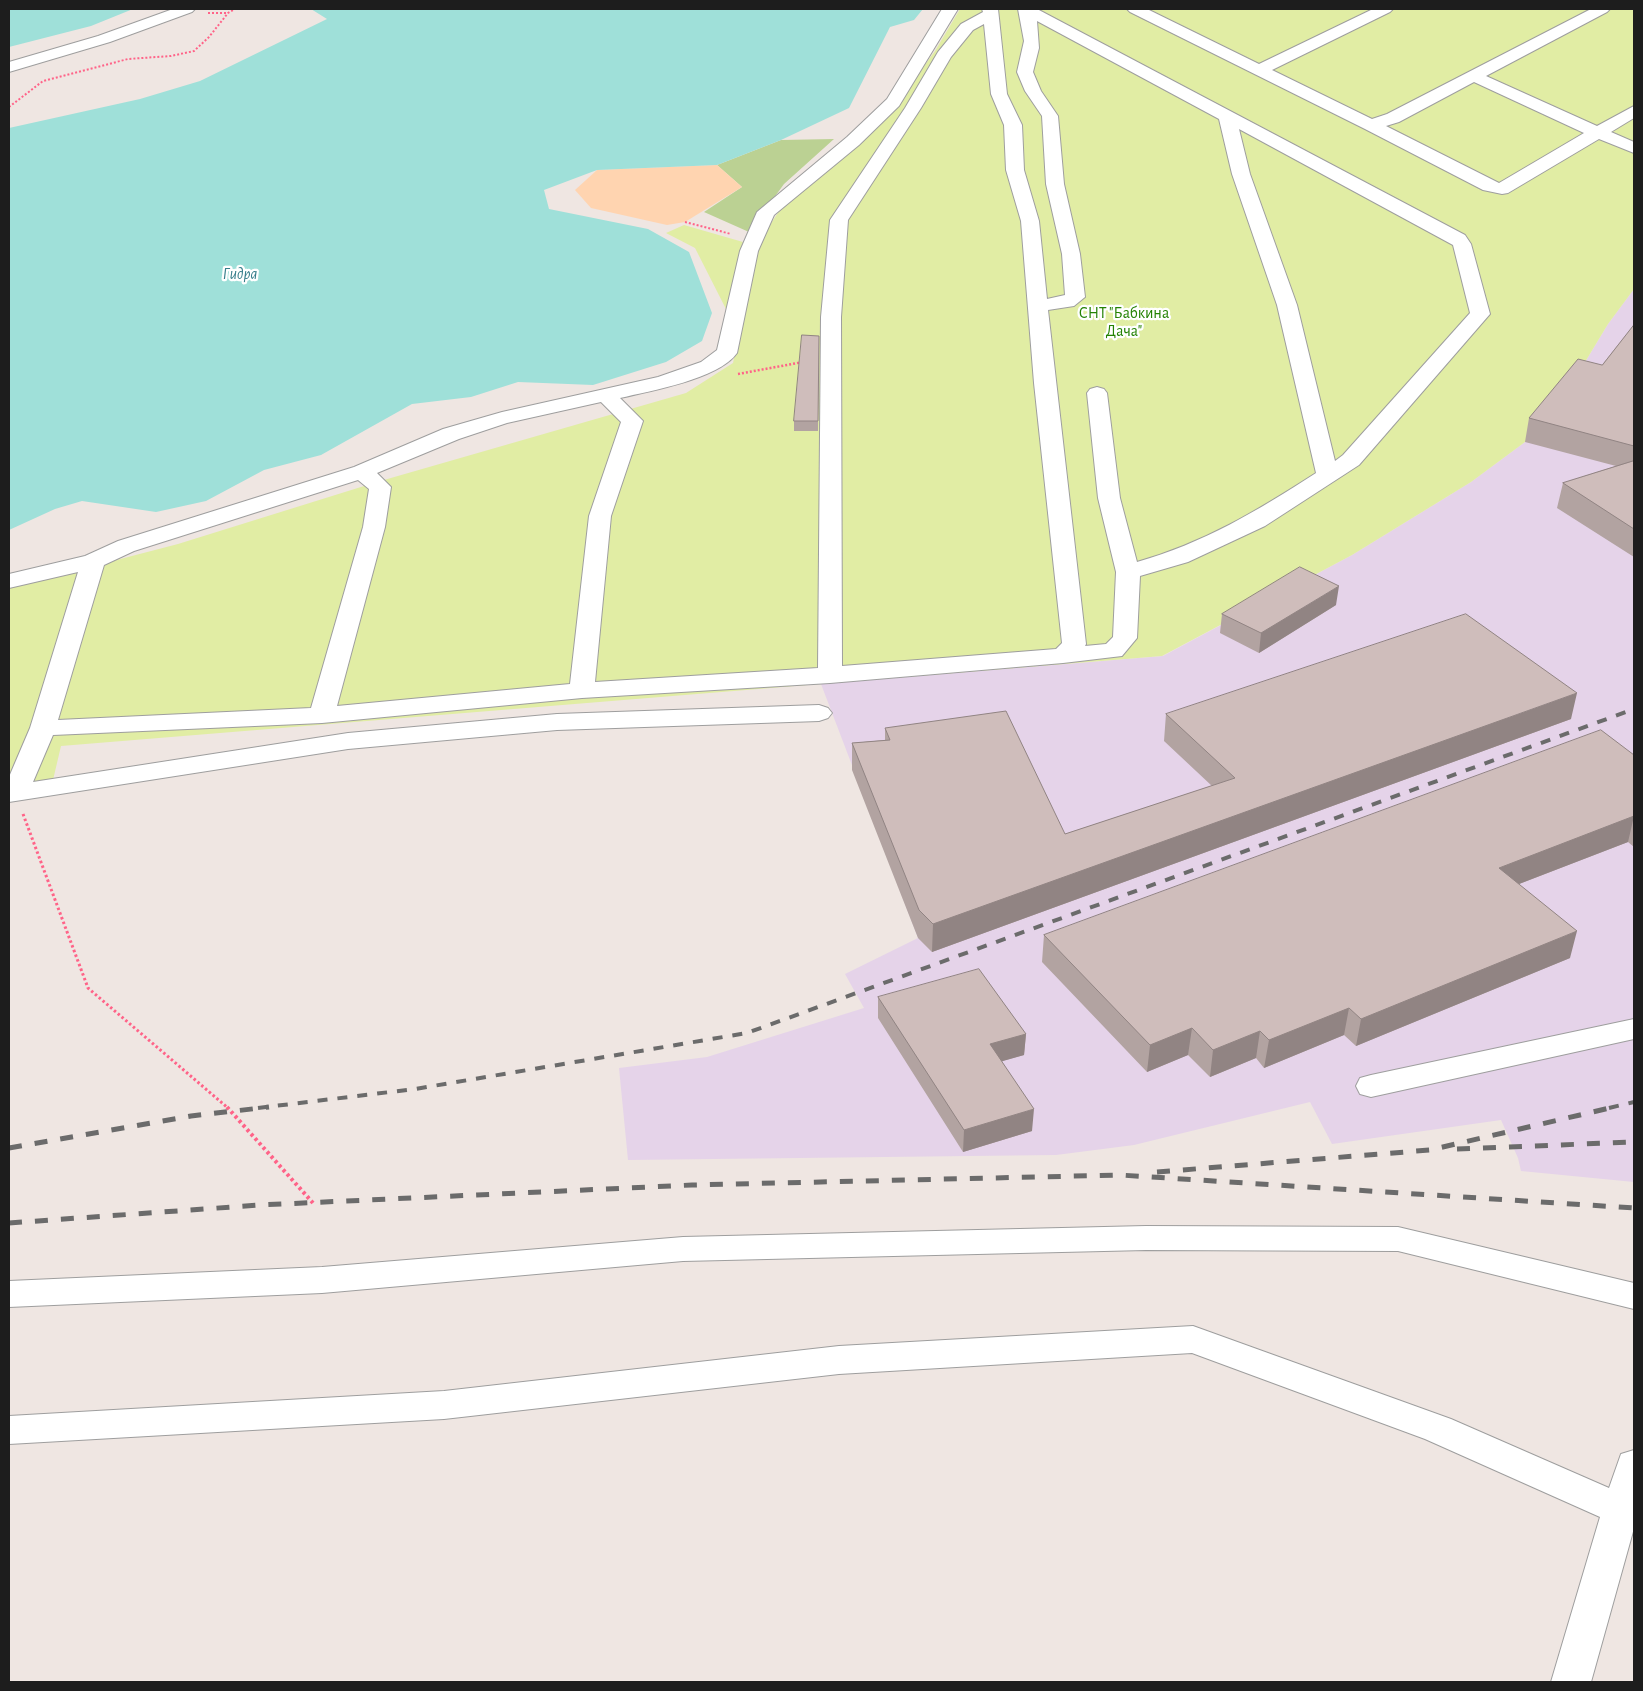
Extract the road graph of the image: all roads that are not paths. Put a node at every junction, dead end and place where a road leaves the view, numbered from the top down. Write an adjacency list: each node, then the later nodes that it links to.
1 (187, 9): 8 (street)
2 (950, 9): 18 (street)
3 (1026, 9): 12 (street); 16 (street)
4 (1135, 9): 9 (street)
5 (1385, 9): 9 (street)
6 (1602, 9): 10 (street)
7 (990, 11): 16 (street); 25 (street)
8 (9, 68)
9 (1259, 70): 13 (street)
10 (1474, 76): 13 (street); 14 (street)
11 (1634, 111): 14 (street)
12 (1227, 115): 20 (street); 20 (street)
13 (1371, 125): 14 (street)
14 (1598, 132): 15 (street)
15 (1634, 148)
16 (1038, 306): 24 (street)
17 (1097, 393): 22 (street)
18 (606, 396): 19 (street); 26 (street)
19 (362, 472): 21 (street); 28 (street)
20 (1327, 475): 22 (street)
21 (92, 561): 23 (street); 29 (street)
22 (1128, 572): 24 (street)
23 (9, 581)
24 (1063, 656): 25 (street)
25 (830, 675): 26 (street)
26 (582, 690): 28 (street)
27 (818, 713): 30 (street)
28 (322, 716): 29 (street)
29 (43, 728): 30 (street)
30 (12, 794)
31 (1634, 1029): 32 (street)
32 (1371, 1086)
33 (9, 1294): 34 (street)
34 (1634, 1296)
35 (9, 1430): 37 (street)
36 (1634, 1465): 37 (street)
37 (1621, 1510): 38 (street)
38 (1571, 1682)

